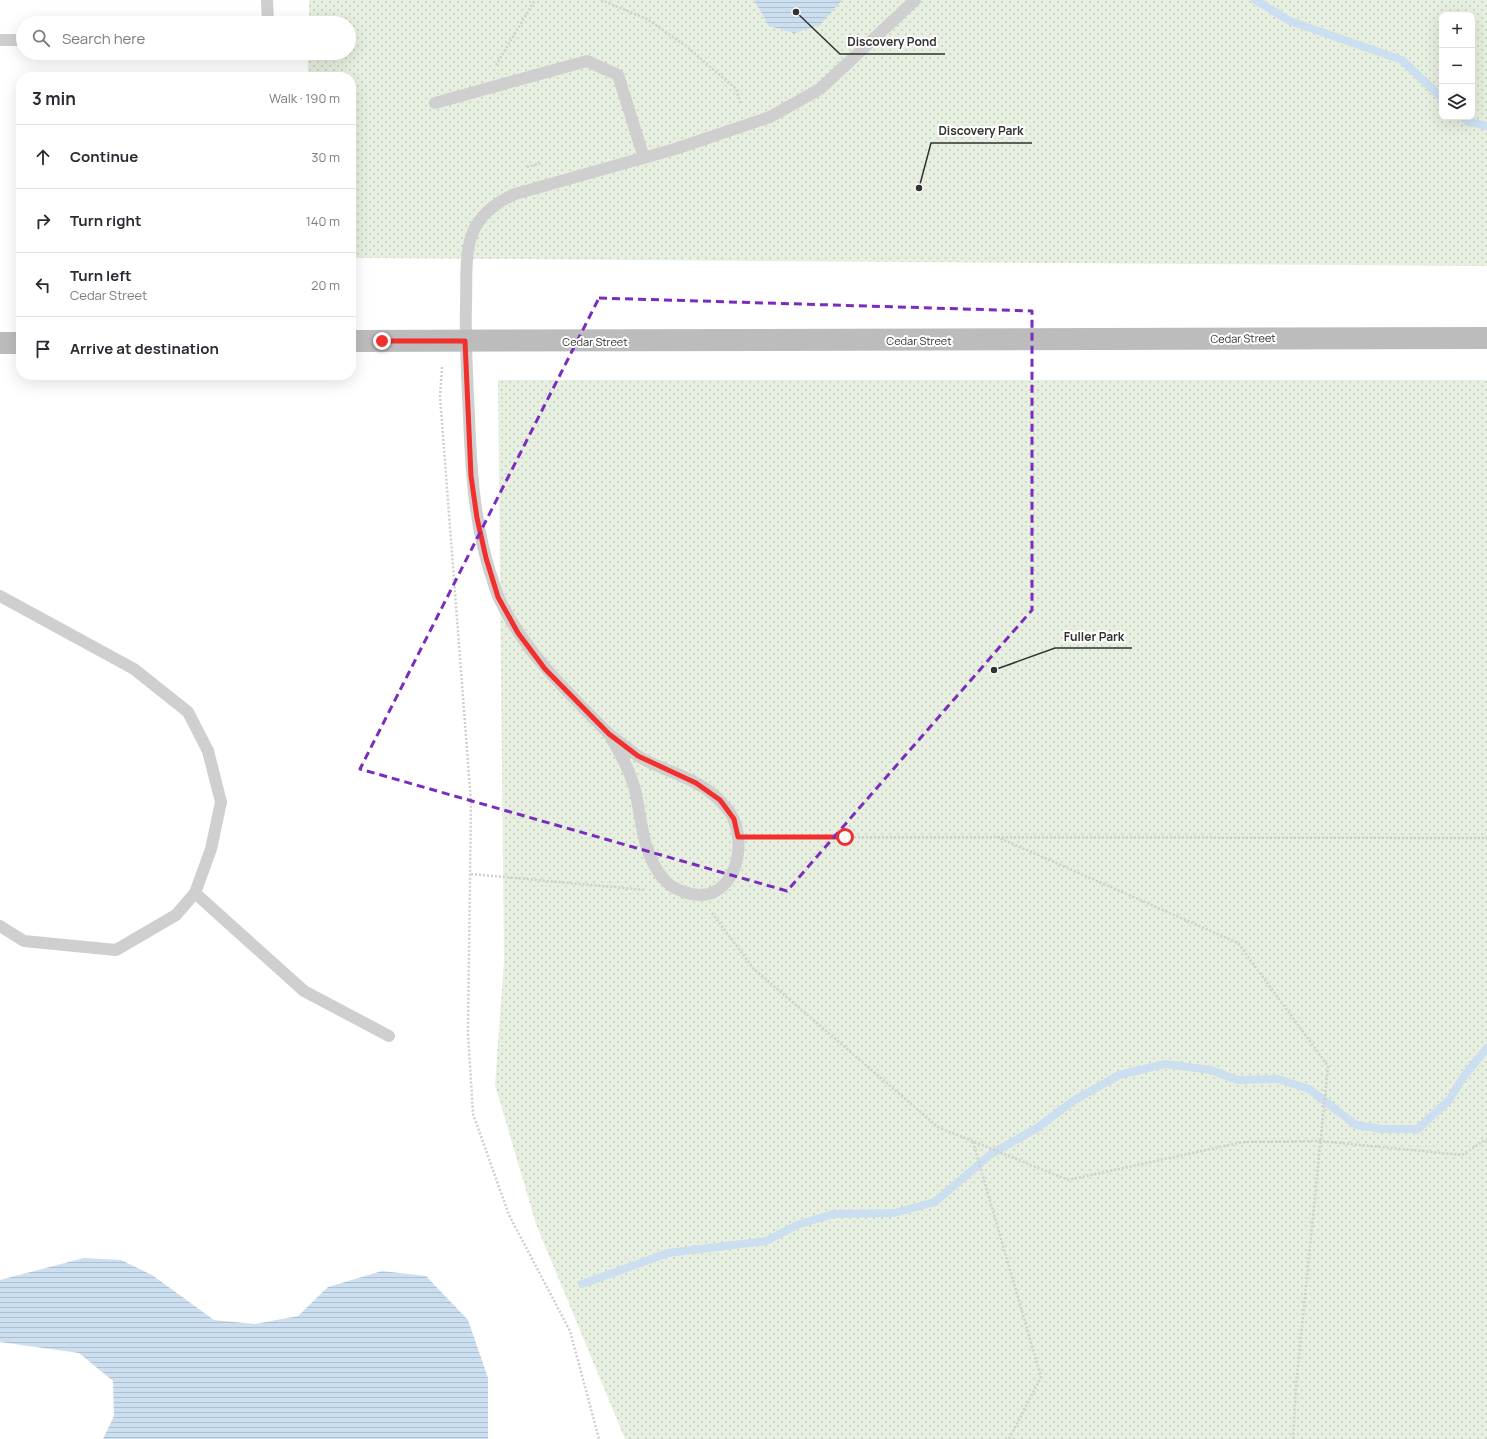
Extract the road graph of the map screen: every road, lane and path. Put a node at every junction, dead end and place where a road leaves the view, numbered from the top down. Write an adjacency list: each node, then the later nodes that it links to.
1 (267, 0): 5 (lane)
2 (535, 0): 8 (path)
3 (601, 0): 10 (path)
4 (915, 0): 11 (lane)
5 (268, 16)
6 (0, 40): 7 (lane)
7 (16, 40)
8 (481, 90): 9 (lane); 11 (lane)
9 (435, 104)
10 (744, 112)
11 (644, 158): 14 (lane)
12 (1487, 338): 14 (main road, Cedar Street)
13 (356, 341): 14 (main road, Cedar Street)
14 (465, 341): 18 (lane)
15 (0, 343): 16 (main road)
16 (16, 343)
17 (0, 596): 24 (lane)
18 (609, 734): 19 (lane); 25 (lane)
19 (738, 837): 20 (path); 25 (lane)
20 (997, 837): 21 (path); 30 (path)
21 (1487, 838)
22 (470, 874): 23 (path)
23 (651, 891)
24 (196, 893): 26 (lane); 27 (lane)
25 (699, 895): 29 (path)
26 (0, 926)
27 (389, 1036)
28 (1487, 1139): 30 (path)
29 (973, 1141): 30 (path); 31 (path)
30 (1320, 1141): 32 (path)
31 (1009, 1439)
32 (1293, 1439)

